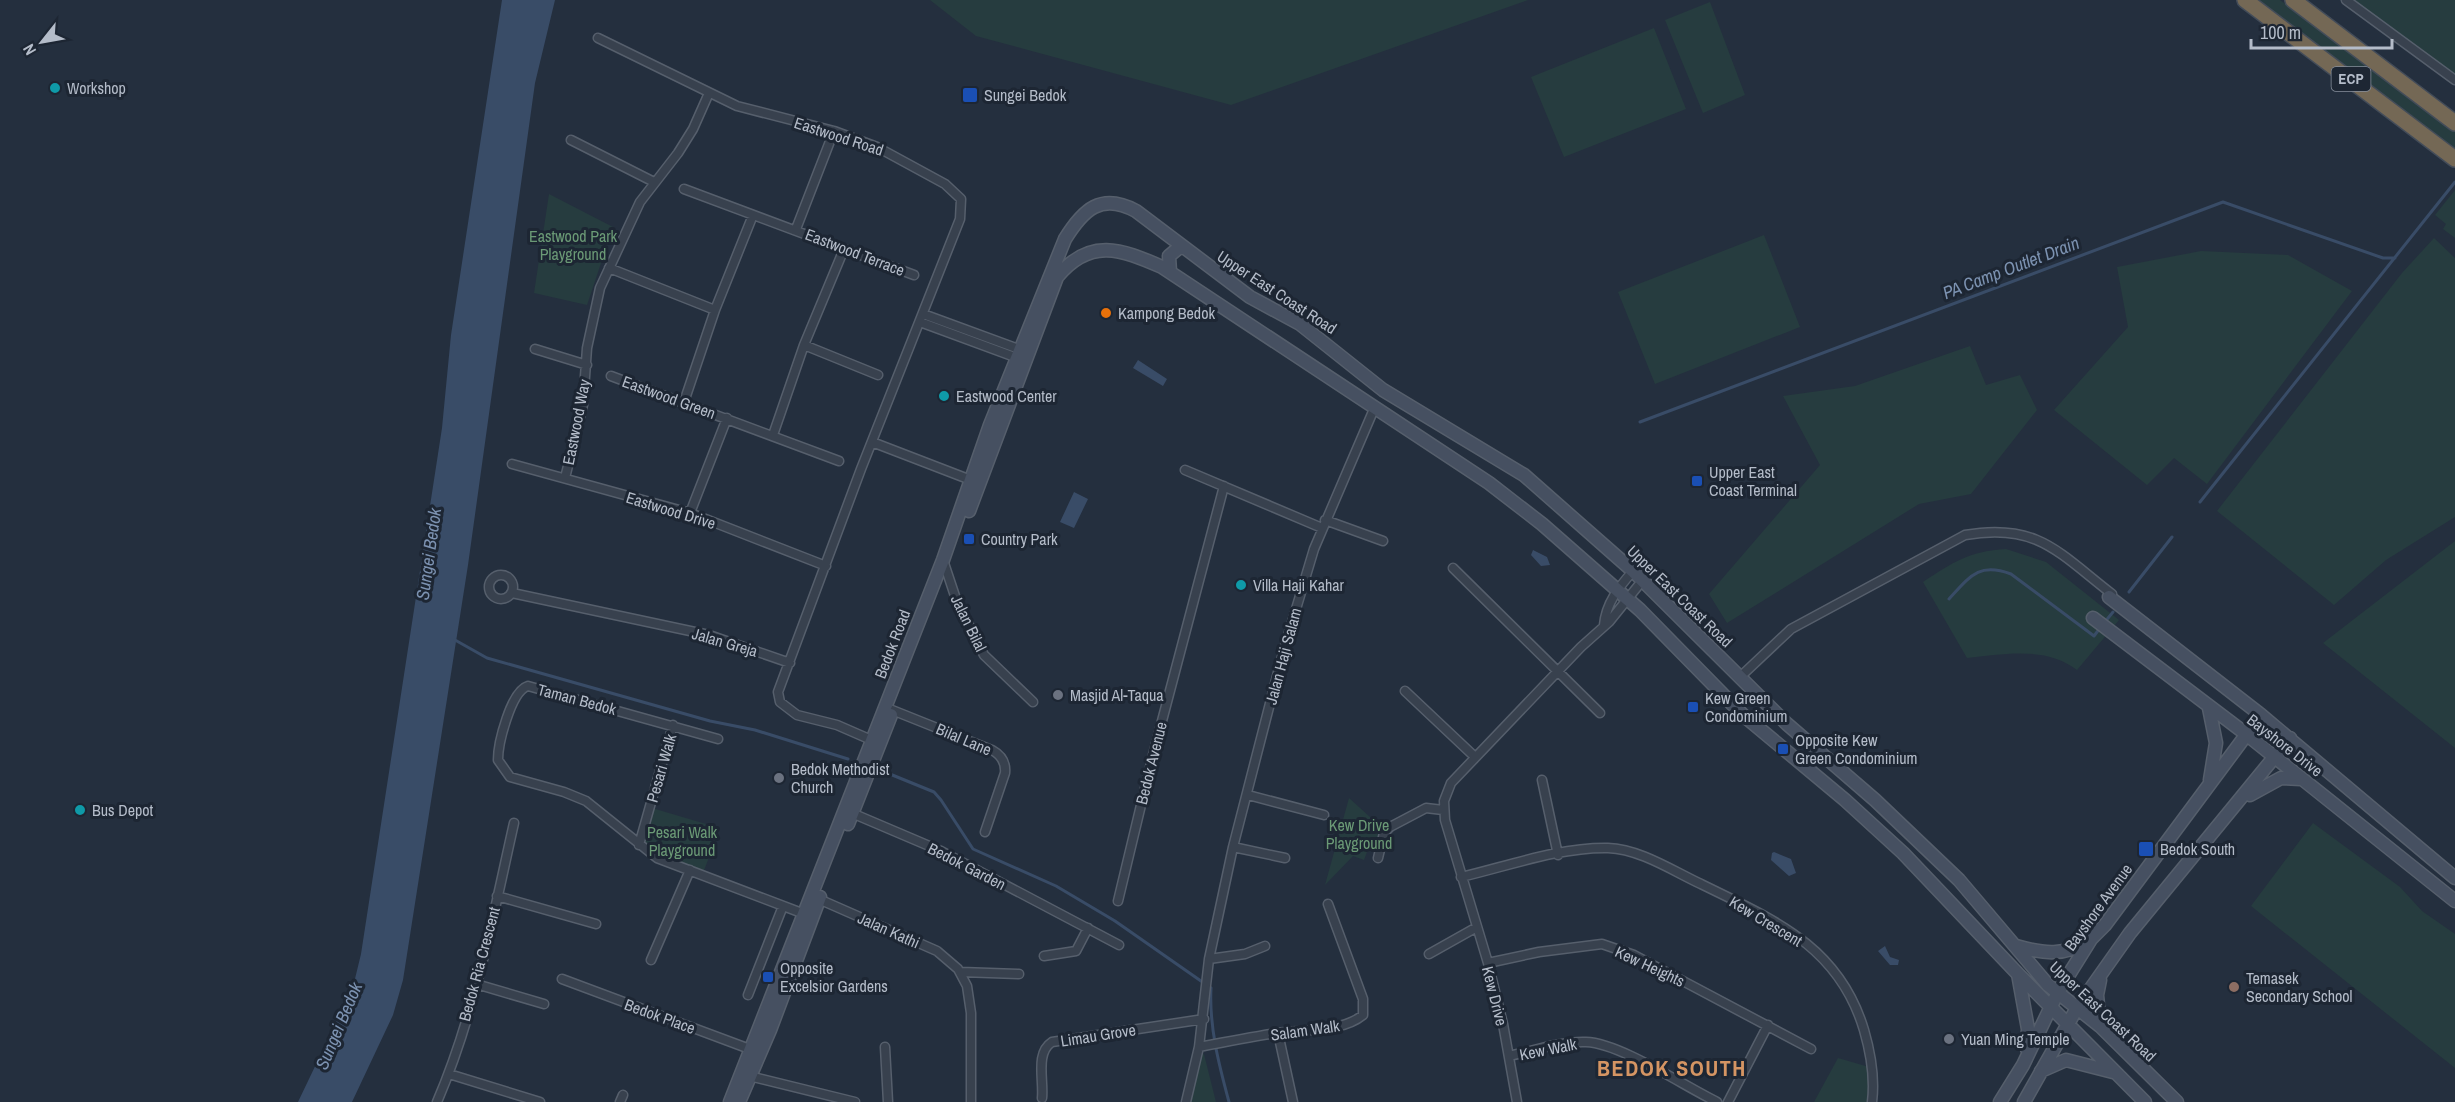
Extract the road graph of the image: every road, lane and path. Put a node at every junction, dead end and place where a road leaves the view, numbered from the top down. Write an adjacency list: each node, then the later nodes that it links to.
1 (2245, 0): 10 (highway, ECP)
2 (2294, 0): 7 (highway, ECP)
3 (2346, 0): 5 (street)
4 (598, 38): 6 (street, Eastwood Road)
5 (2455, 81)
6 (709, 93): 8 (street, Eastwood Road); 11 (street, Eastwood Way)
7 (2455, 123)
8 (834, 131): 15 (street, Eastwood Terrace); 23 (street, Eastwood Road)
9 (571, 140): 11 (street)
10 (2455, 159)
11 (654, 182): 19 (street, Eastwood Way)
12 (684, 189): 14 (street, Eastwood Terrace)
13 (1095, 206): 16 (main road, Upper East Coast Road); 26 (main road, Bedok Road)
14 (753, 216): 15 (street, Eastwood Terrace); 22 (street)
15 (796, 229): 17 (street, Eastwood Terrace)
16 (1181, 246): 20 (main road); 47 (main road, Upper East Coast Road)
17 (844, 249): 21 (street, Eastwood Terrace); 24 (street)
18 (1087, 254): 20 (main road, Upper East Coast Road); 26 (main road, Bedok Road)
19 (609, 268): 22 (street); 27 (street, Eastwood Way)
20 (1170, 272): 31 (main road, Upper East Coast Road)
21 (914, 275)
22 (715, 310): 30 (street)
23 (922, 318): 26 (street); 34 (street, Eastwood Road)
24 (804, 345): 28 (street); 33 (street)
25 (535, 349): 27 (street, Eastwood Way)
26 (1023, 355): 39 (main road, Bedok Road)
27 (587, 365): 38 (street, Eastwood Way)
28 (878, 375)
29 (611, 376): 30 (street, Eastwood Green)
30 (684, 402): 32 (street, Eastwood Green)
31 (1374, 408): 42 (street, Jalan Haji Salam); 49 (main road, Upper East Coast Road)
32 (727, 418): 33 (street, Eastwood Green); 41 (street, Eastwood Green)
33 (773, 435): 35 (street, Eastwood Green)
34 (872, 442): 39 (street); 44 (street, Eastwood Road)
35 (838, 461)
36 (512, 464): 38 (street, Eastwood Drive)
37 (1185, 470): 40 (street)
38 (565, 478): 41 (street, Eastwood Drive)
39 (975, 482): 45 (main road, Bedok Road)
40 (1224, 486): 42 (street); 91 (street, Bedok Avenue)
41 (690, 513): 44 (street, Eastwood Drive)
42 (1324, 524): 43 (street); 74 (street, Jalan Haji Salam)
43 (1383, 541)
44 (826, 566): 55 (street, Eastwood Road)
45 (945, 566): 59 (street, Jalan Bilal); 61 (main road, Bedok Road)
46 (1453, 568): 56 (street)
47 (1633, 571): 48 (main road, Upper East Coast Road); 49 (street)
48 (1642, 580): 52 (street); 57 (main road, Upper East Coast Road)
49 (1616, 590): 52 (main road, Upper East Coast Road); 54 (street)
50 (512, 593): 55 (street, Jalan Greja)
51 (2110, 595): 57 (street); 63 (main road, Bayshore Drive)
52 (1628, 601): 54 (street); 111 (main road, Upper East Coast Road)
53 (2093, 618): 60 (main road, Bayshore Drive)
54 (1604, 625): 56 (street)
55 (790, 663): 68 (street)
56 (1558, 671): 62 (street); 69 (street)
57 (1740, 677): 102 (main road, Upper East Coast Road)
58 (1405, 691): 69 (street)
59 (1033, 702)
60 (2209, 708): 65 (main road, Bayshore Drive); 73 (main road, Bayshore Avenue)
61 (889, 709): 68 (main road, Bedok Road); 80 (street, Bilal Lane)
62 (1600, 713)
63 (2262, 715): 65 (main road, Bayshore Avenue); 66 (main road, Bayshore Drive)
64 (673, 725): 67 (street, Taman Bedok); 81 (street, Pesari Walk); 81 (street, Taman Bedok)
65 (2246, 734): 70 (main road, Bayshore Drive); 73 (main road, Bayshore Avenue)
66 (2290, 738): 70 (main road); 88 (main road, Bayshore Drive)
67 (718, 739)
68 (875, 741): 77 (main road, Bedok Road)
69 (1475, 757): 76 (street)
70 (2275, 758): 71 (main road, Bayshore Drive); 75 (main road)
71 (2301, 779): 75 (main road); 92 (main road, Bayshore Drive)
72 (1542, 780): 83 (street)
73 (2209, 784): 99 (main road, Bayshore Avenue)
74 (1248, 795): 78 (street); 82 (street, Jalan Haji Salam)
75 (2232, 809): 108 (main road)
76 (1443, 810): 85 (street); 87 (street, Kew Drive)
77 (848, 812): 90 (main road, Bedok Road); 97 (street, Bedok Garden)
78 (1324, 815)
79 (514, 823): 89 (street, Bedok Ria Crescent)
80 (986, 832)
81 (639, 845): 86 (street, Taman Bedok)
82 (1233, 847): 84 (street); 105 (street, Jalan Haji Salam)
83 (1558, 855): 87 (street, Kew Crescent); 147 (street, Kew Crescent)
84 (1285, 858)
85 (1378, 858)
86 (690, 870): 94 (street, Taman Bedok); 106 (street)
87 (1461, 877): 98 (street, Kew Drive)
88 (2455, 878)
89 (497, 896): 96 (street); 113 (street, Bedok Ria Crescent)
90 (815, 898): 95 (main road, Bedok Road); 109 (street, Jalan Kathi)
91 (1118, 901)
92 (2455, 901)
93 (1328, 904): 123 (street, Salam Walk)
94 (783, 906): 95 (street, Taman Bedok); 115 (street)
95 (809, 915): 127 (main road, Bedok Road)
96 (596, 924)
97 (1088, 927): 100 (street, Bedok Garden); 104 (street)
98 (1477, 927): 103 (street); 107 (street, Kew Drive)
99 (2091, 939): 102 (main road); 114 (main road, Bayshore Avenue)
100 (1119, 945)
101 (1265, 946): 105 (street)
102 (2016, 946): 114 (main road, Upper East Coast Road)
103 (1429, 954)
104 (1044, 956)
105 (1209, 959): 119 (street, Jalan Haji Salam)
106 (651, 960)
107 (1488, 963): 121 (street, Kew Heights); 128 (street, Kew Drive)
108 (2102, 971): 118 (main road); 122 (main road)
109 (961, 972): 110 (street); 141 (street)
110 (1019, 974)
111 (2018, 974): 117 (main road, Upper East Coast Road); 129 (main road)
112 (562, 979): 127 (street, Bedok Place)
113 (476, 984): 116 (street); 132 (street, Bedok Ria Crescent)
114 (2058, 992): 117 (main road, Bayshore Avenue); 118 (main road, Upper East Coast Road)
115 (748, 995)
116 (544, 1004)
117 (2051, 1006): 120 (main road, Upper East Coast Road); 129 (main road, Bayshore Avenue)
118 (2077, 1008): 120 (main road); 122 (main road, Upper East Coast Road)
119 (1204, 1019): 125 (street, Jalan Haji Salam); 134 (street, Limau Grove)
120 (2069, 1024): 130 (main road); 131 (main road, Upper East Coast Road)
121 (1768, 1025): 126 (street, Kew Heights); 146 (street)
122 (2100, 1026): 151 (main road, Upper East Coast Road)
123 (1278, 1033): 125 (street, Salam Walk); 143 (street)
124 (885, 1047): 140 (street)
125 (1200, 1047): 142 (street, Jalan Haji Salam)
126 (1811, 1049)
127 (755, 1051): 133 (main road, Bedok Road)
128 (1509, 1056): 144 (street, Kew Drive); 145 (street, Kew Walk)
129 (2023, 1065): 148 (main road, Bayshore Avenue)
130 (2042, 1071): 131 (main road); 149 (main road)
131 (2114, 1072): 150 (main road, Upper East Coast Road)
132 (449, 1074): 135 (street, Bedok Ria Crescent); 136 (street)
133 (746, 1075): 137 (main road, Bedok Road); 138 (main road, Bedok Road); 139 (street)
134 (1042, 1098)
135 (437, 1102)
136 (540, 1102)
137 (730, 1102)
138 (739, 1102)
139 (855, 1102)
140 (888, 1102)
141 (971, 1102)
142 (1186, 1102)
143 (1293, 1102)
144 (1517, 1102)
145 (1717, 1102)
146 (1728, 1102)
147 (1872, 1102)
148 (2000, 1102)
149 (2024, 1102)
150 (2145, 1102)
151 (2176, 1102)

